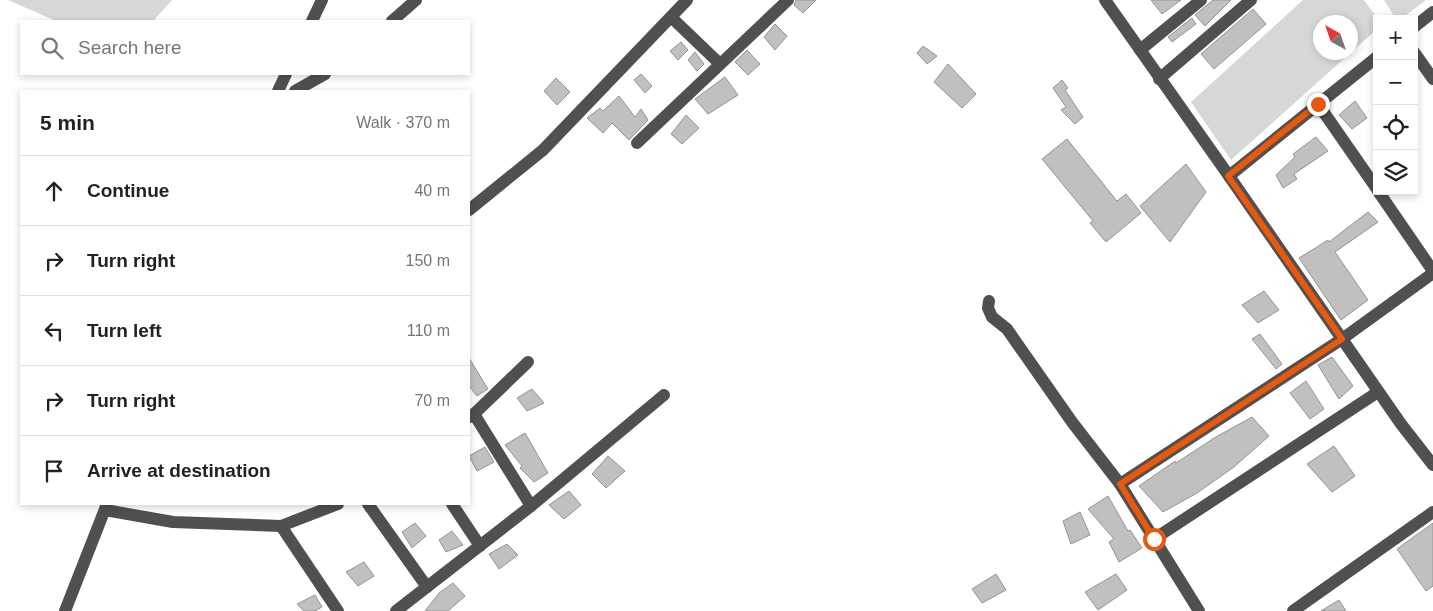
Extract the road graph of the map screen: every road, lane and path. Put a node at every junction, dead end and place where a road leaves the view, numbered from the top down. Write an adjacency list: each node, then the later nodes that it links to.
1 (322, 0): 10 (street)
2 (416, 0): 11 (street)
3 (687, 0): 9 (street)
4 (788, 0): 16 (street)
5 (1105, 0): 13 (street)
6 (1201, 0): 13 (street)
7 (1251, 0): 20 (street)
8 (1433, 12): 12 (street)
9 (671, 17): 16 (street); 28 (street)
10 (312, 20)
11 (393, 20)
12 (1418, 24)
13 (1140, 50): 20 (street)
14 (1418, 57): 19 (street)
15 (1373, 60): 23 (street)
16 (720, 64): 24 (street)
17 (286, 75): 21 (street)
18 (324, 75): 22 (street)
19 (1433, 78)
20 (1159, 79): 25 (street)
21 (278, 90)
22 (297, 90)
23 (1318, 104): 25 (street); 26 (street)
24 (637, 143)
25 (1228, 176): 31 (street)
26 (1373, 184)
27 (1380, 195): 29 (street)
28 (470, 209)
29 (1433, 272): 31 (street)
30 (989, 300): 37 (street)
31 (1342, 339): 33 (street); 37 (street)
32 (528, 362): 35 (street)
33 (1378, 392): 36 (street); 45 (street)
34 (664, 395): 41 (street)
35 (471, 416): 41 (street)
36 (1433, 465)
37 (1120, 484): 45 (street)
38 (335, 505): 44 (street)
39 (369, 505): 47 (street)
40 (453, 505): 46 (street)
41 (531, 506): 46 (street)
42 (106, 507): 44 (street); 48 (street)
43 (1433, 512): 52 (street)
44 (281, 526): 49 (street)
45 (1154, 539): 51 (street)
46 (480, 546): 47 (street)
47 (427, 587): 50 (street)
48 (64, 611)
49 (338, 611)
50 (396, 611)
51 (1199, 611)
52 (1294, 611)

